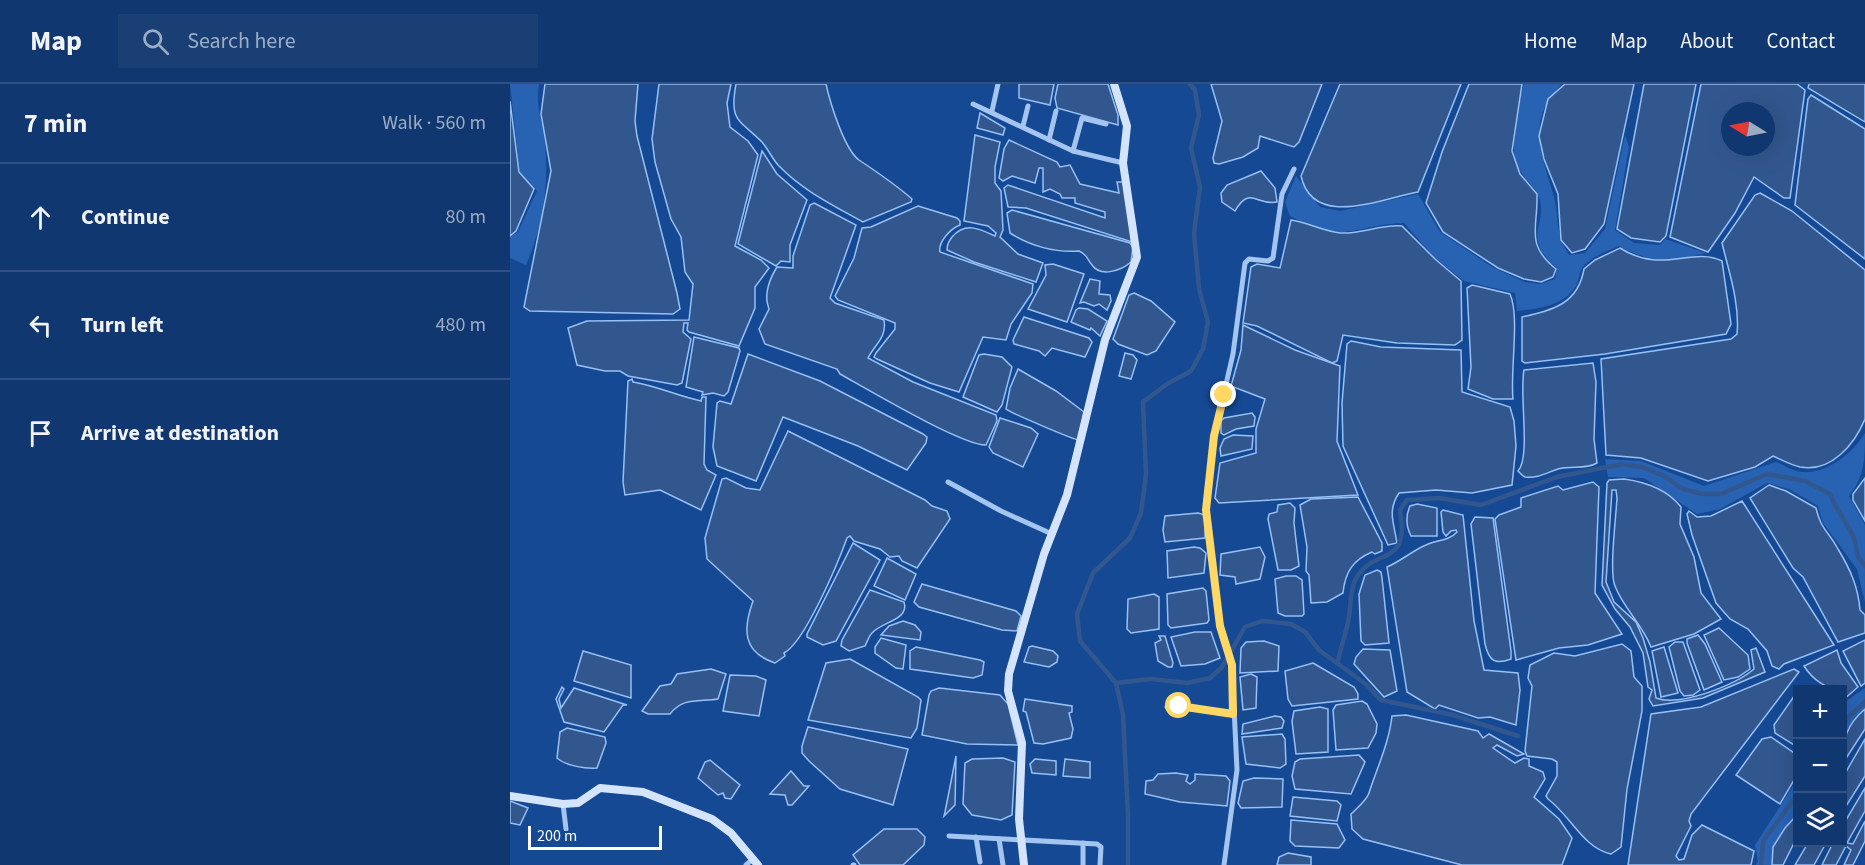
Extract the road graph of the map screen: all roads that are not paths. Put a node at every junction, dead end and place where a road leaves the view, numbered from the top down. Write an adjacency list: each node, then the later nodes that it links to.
1 (998, 84): 5 (street)
2 (1114, 84): 11 (street)
3 (973, 104): 5 (street)
4 (1028, 106): 8 (street)
5 (992, 111): 8 (street)
6 (1056, 111): 9 (street)
7 (1107, 124): 10 (street)
8 (1023, 126): 9 (street)
9 (1048, 140): 10 (street)
10 (1073, 151): 11 (street)
11 (1123, 163): 14 (street)
12 (1294, 169): 16 (street)
13 (948, 482): 14 (street)
14 (1052, 534): 23 (street)
15 (1167, 707): 16 (street)
16 (1233, 714): 32 (street)
17 (510, 796): 18 (street)
18 (563, 804): 19 (street); 25 (street)
19 (566, 830)
20 (949, 836): 21 (street)
21 (976, 837): 22 (street); 26 (street)
22 (999, 839): 23 (street); 28 (street)
23 (1020, 840): 24 (street); 29 (street)
24 (1083, 843): 30 (street); 31 (street)
25 (755, 862): 27 (street)
26 (980, 862)
27 (746, 865)
28 (1003, 865)
29 (1024, 865)
30 (1083, 865)
31 (1100, 865)
32 (1224, 865)

